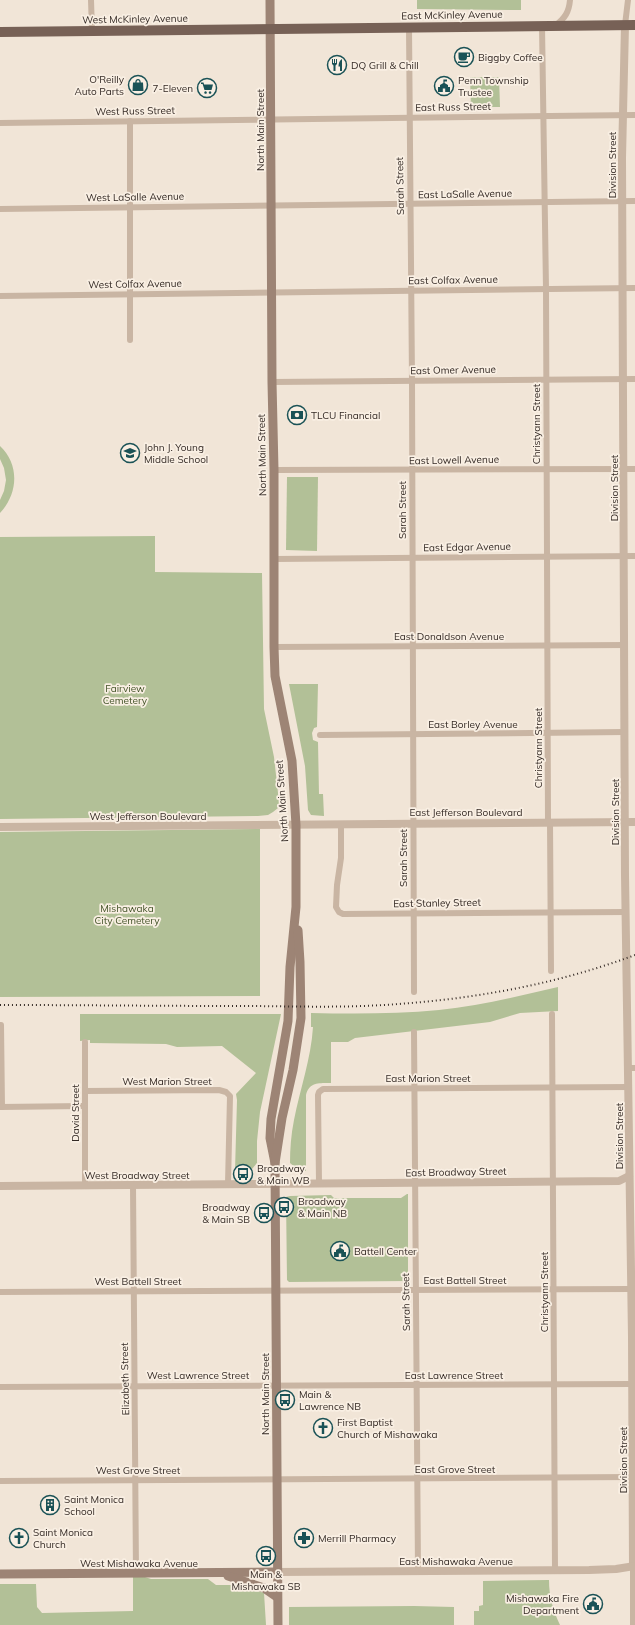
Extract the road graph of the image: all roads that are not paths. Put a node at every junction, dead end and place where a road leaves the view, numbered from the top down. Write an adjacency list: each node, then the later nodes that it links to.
1 (91, 0): 10 (street)
2 (270, 0): 9 (main road, North Main Street)
3 (628, 0): 5 (street, Division Street)
4 (570, 1): 7 (street)
5 (630, 25): 7 (main road, East McKinley Avenue); 12 (street, Division Street)
6 (542, 26): 7 (main road, East McKinley Avenue); 8 (main road, East McKinley Avenue); 14 (street, Christyann Street)
7 (555, 26)
8 (408, 27): 9 (main road, East McKinley Avenue); 15 (street, Sarah Street)
9 (269, 29): 10 (main road, West McKinley Avenue); 16 (main road, North Main Street)
10 (92, 31): 11 (main road, West McKinley Avenue)
11 (0, 32)
12 (622, 115): 13 (street, East Russ Street); 14 (street, East Russ Street); 19 (street, Division Street)
13 (635, 115)
14 (544, 116): 15 (street, East Russ Street); 21 (street, Christyann Street)
15 (410, 118): 16 (street, East Russ Street); 22 (street, Sarah Street)
16 (271, 119): 17 (street, West Russ Street); 23 (main road, North Main Street)
17 (130, 121): 18 (street, West Russ Street); 24 (street)
18 (0, 123)
19 (623, 201): 20 (street, East LaSalle Avenue); 21 (street, East LaSalle Avenue); 26 (street, Division Street)
20 (635, 201)
21 (545, 203): 22 (street, East LaSalle Avenue); 28 (street, Christyann Street)
22 (410, 204): 23 (street, East LaSalle Avenue); 29 (street, Sarah Street)
23 (271, 206): 24 (street, West LaSalle Avenue); 30 (main road, North Main Street)
24 (130, 208): 25 (street, West LaSalle Avenue); 31 (street)
25 (0, 209)
26 (623, 288): 27 (street, East Colfax Avenue); 28 (street, East Colfax Avenue); 34 (street, Division Street)
27 (635, 288)
28 (546, 289): 29 (street, East Colfax Avenue); 36 (street, Christyann Street)
29 (411, 290): 30 (street, East Colfax Avenue); 37 (street, Sarah Street)
30 (271, 292): 31 (street, West Colfax Avenue); 38 (main road, North Main Street)
31 (130, 294): 32 (street, West Colfax Avenue); 33 (street)
32 (0, 296)
33 (130, 340)
34 (623, 379): 35 (street, East Omer Avenue); 36 (street, East Omer Avenue); 40 (street, Division Street)
35 (635, 379)
36 (546, 380): 37 (street, East Omer Avenue); 39 (street, Christyann Street)
37 (412, 381): 38 (street, East Omer Avenue); 43 (street, Sarah Street)
38 (272, 382): 42 (main road, North Main Street)
39 (547, 469): 40 (street, East Lowell Avenue); 43 (street, East Lowell Avenue); 44 (street, Christyann Street)
40 (624, 469): 41 (street, East Lowell Avenue); 45 (street, Division Street)
41 (635, 469)
42 (274, 470): 43 (street, East Lowell Avenue); 48 (main road, North Main Street)
43 (412, 470): 47 (street, Sarah Street)
44 (547, 556): 45 (street, East Edgar Avenue); 47 (street, East Edgar Avenue); 49 (street, Christyann Street)
45 (625, 556): 46 (street, East Edgar Avenue); 50 (street, Division Street)
46 (635, 556)
47 (412, 558): 48 (street, East Edgar Avenue); 51 (street, Sarah Street)
48 (274, 559): 52 (main road, North Main Street)
49 (547, 645): 50 (street, East Donaldson Avenue); 51 (street, East Donaldson Avenue); 54 (street, Christyann Street)
50 (625, 645): 53 (street, Division Street)
51 (413, 646): 52 (street, East Donaldson Avenue); 56 (street, Sarah Street)
52 (274, 647): 61 (main road, North Main Street)
53 (626, 732): 54 (street, East Borley Avenue); 58 (street, Division Street)
54 (548, 734): 56 (street, East Borley Avenue); 57 (street, Christyann Street)
55 (320, 735): 56 (street, East Borley Avenue)
56 (414, 735): 60 (street, Sarah Street)
57 (549, 822): 58 (street, East Jefferson Boulevard); 60 (street, East Jefferson Boulevard); 65 (street, Christyann Street)
58 (625, 822): 59 (street, East Jefferson Boulevard); 66 (street, Division Street)
59 (635, 822)
60 (413, 823): 62 (street, East Jefferson Boulevard); 67 (street, Sarah Street)
61 (296, 824): 62 (street, East Jefferson Boulevard); 63 (street, West Jefferson Boulevard); 64 (main road, North Main Street)
62 (341, 824): 67 (street, East Stanley Street)
63 (0, 827)
64 (296, 907): 81 (main road, North Main Street); 81 (main road, North Main Street)
65 (551, 912): 66 (street, East Stanley Street); 67 (street, East Stanley Street); 68 (street, Christyann Street)
66 (626, 912): 74 (street, Division Street)
67 (413, 914): 69 (street, Sarah Street)
68 (551, 971)
69 (414, 992)
70 (552, 1014): 75 (street, Christyann Street)
71 (1, 1025): 80 (street)
72 (414, 1032): 77 (street, Sarah Street)
73 (84, 1042): 78 (street, David Street)
74 (632, 1068): 76 (street, Division Street)
75 (552, 1087): 76 (street, East Marion Street); 77 (street, East Marion Street); 83 (street, Christyann Street)
76 (629, 1087): 82 (street, Division Street)
77 (414, 1088): 84 (street, Sarah Street); 87 (street, East Marion Street)
78 (85, 1092): 79 (street, David Street); 85 (street, West Marion Street)
79 (84, 1106): 80 (street); 88 (street, David Street)
80 (1, 1107)
81 (275, 1163): 86 (main road, North Main Street)
82 (632, 1174): 83 (street, East Broadway Street); 91 (street, Division Street)
83 (553, 1181): 84 (street, East Broadway Street); 96 (street, Christyann Street)
84 (415, 1182): 87 (street, East Broadway Street); 95 (street, Sarah Street)
85 (228, 1184): 86 (street, West Broadway Street); 89 (street, West Broadway Street)
86 (275, 1184): 87 (street, East Broadway Street); 94 (main road, North Main Street)
87 (318, 1184)
88 (85, 1185): 89 (street, West Broadway Street); 90 (street, West Broadway Street)
89 (133, 1185): 93 (street, Elizabeth Street)
90 (0, 1186)
91 (633, 1267): 92 (street, Division Street)
92 (631, 1289): 96 (street, East Battell Street); 98 (street, Division Street)
93 (134, 1290): 94 (street, West Battell Street); 97 (street, West Battell Street); 103 (street, Elizabeth Street)
94 (275, 1290): 95 (street, East Battell Street); 101 (main road, North Main Street)
95 (415, 1290): 96 (street, East Battell Street); 102 (street, Sarah Street)
96 (554, 1290): 99 (street, Christyann Street)
97 (0, 1292)
98 (634, 1363): 100 (street, Division Street)
99 (554, 1384): 100 (street, East Lawrence Street); 102 (street, East Lawrence Street); 107 (street, Christyann Street)
100 (632, 1384): 105 (street, Division Street)
101 (276, 1385): 102 (street, East Lawrence Street); 103 (street, West Lawrence Street); 109 (main road, North Main Street)
102 (416, 1385): 110 (street, Sarah Street)
103 (135, 1386): 104 (street, West Lawrence Street); 108 (street, Elizabeth Street)
104 (0, 1387)
105 (634, 1463): 106 (street, Division Street)
106 (633, 1477): 107 (street, East Grove Street); 112 (street, Division Street)
107 (555, 1478): 110 (street, East Grove Street); 113 (street, Christyann Street)
108 (136, 1479): 109 (street, West Grove Street); 111 (street, West Grove Street); 117 (street, Elizabeth Street)
109 (277, 1479): 110 (street, East Grove Street); 114 (main road, North Main Street)
110 (417, 1479): 115 (street, Sarah Street)
111 (0, 1481)
112 (634, 1566): 113 (street, East Mishawaka Avenue); 121 (street, Division Street)
113 (555, 1570): 115 (street, East Mishawaka Avenue)
114 (277, 1572): 115 (street, East Mishawaka Avenue); 118 (main road, West Mishawaka Avenue); 119 (main road, North Main Street)
115 (418, 1572)
116 (0, 1574): 117 (main road, West Mishawaka Avenue)
117 (136, 1574): 118 (main road, West Mishawaka Avenue)
118 (218, 1574): 119 (main road)
119 (278, 1597): 120 (main road, North Main Street)
120 (278, 1625)
121 (634, 1625)

